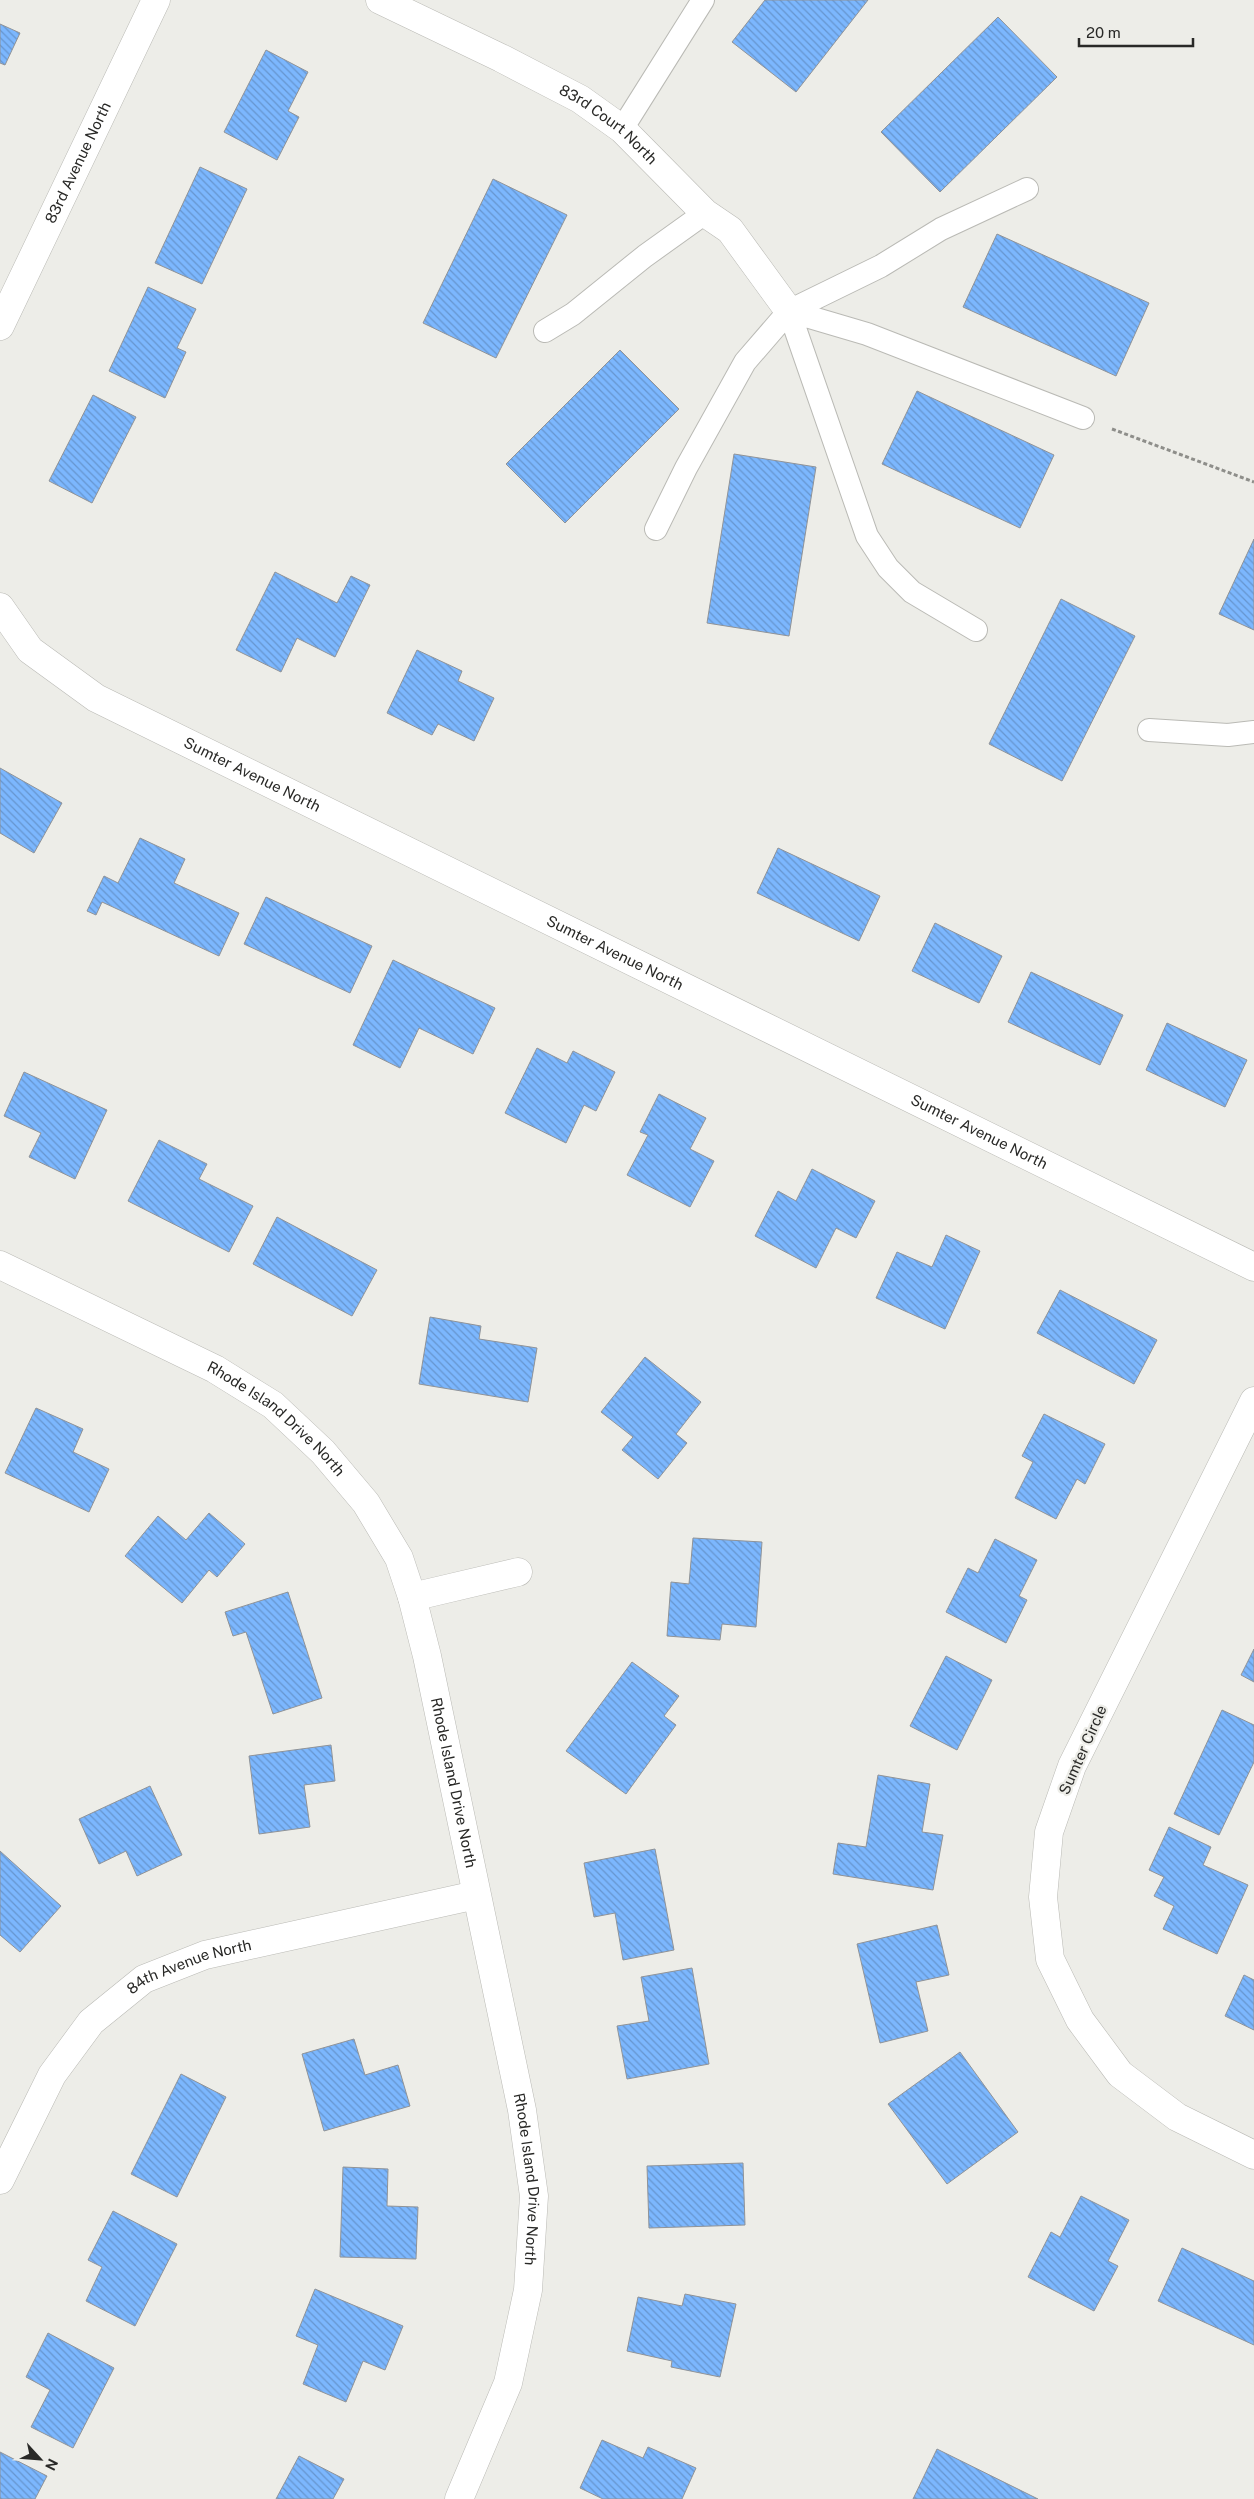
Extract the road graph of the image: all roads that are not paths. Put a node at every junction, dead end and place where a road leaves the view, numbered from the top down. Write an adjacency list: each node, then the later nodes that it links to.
1 (156, 0): 8 (street, 83rd Avenue North)
2 (380, 0): 4 (street, 83rd Court North)
3 (703, 0): 4 (lane)
4 (622, 129): 6 (street, 83rd Court North)
5 (1026, 189): 7 (lane)
6 (705, 213): 7 (street, 83rd Court North); 9 (lane)
7 (789, 311): 10 (lane); 11 (lane); 13 (lane)
8 (0, 326)
9 (545, 331)
10 (1083, 418)
11 (656, 529)
12 (0, 607): 17 (street, Sumter Avenue North)
13 (976, 630)
14 (1148, 730): 15 (lane)
15 (1254, 732)
16 (0, 1265): 20 (street, Rhode Island Drive North)
17 (1254, 1267)
18 (1254, 1401): 22 (street, Sumter Circle)
19 (518, 1572): 20 (street)
20 (412, 1597): 21 (street, Rhode Island Drive North)
21 (476, 1895): 23 (street, 84th Avenue North); 24 (street, Rhode Island Drive North)
22 (1254, 2155)
23 (0, 2180)
24 (459, 2499)

